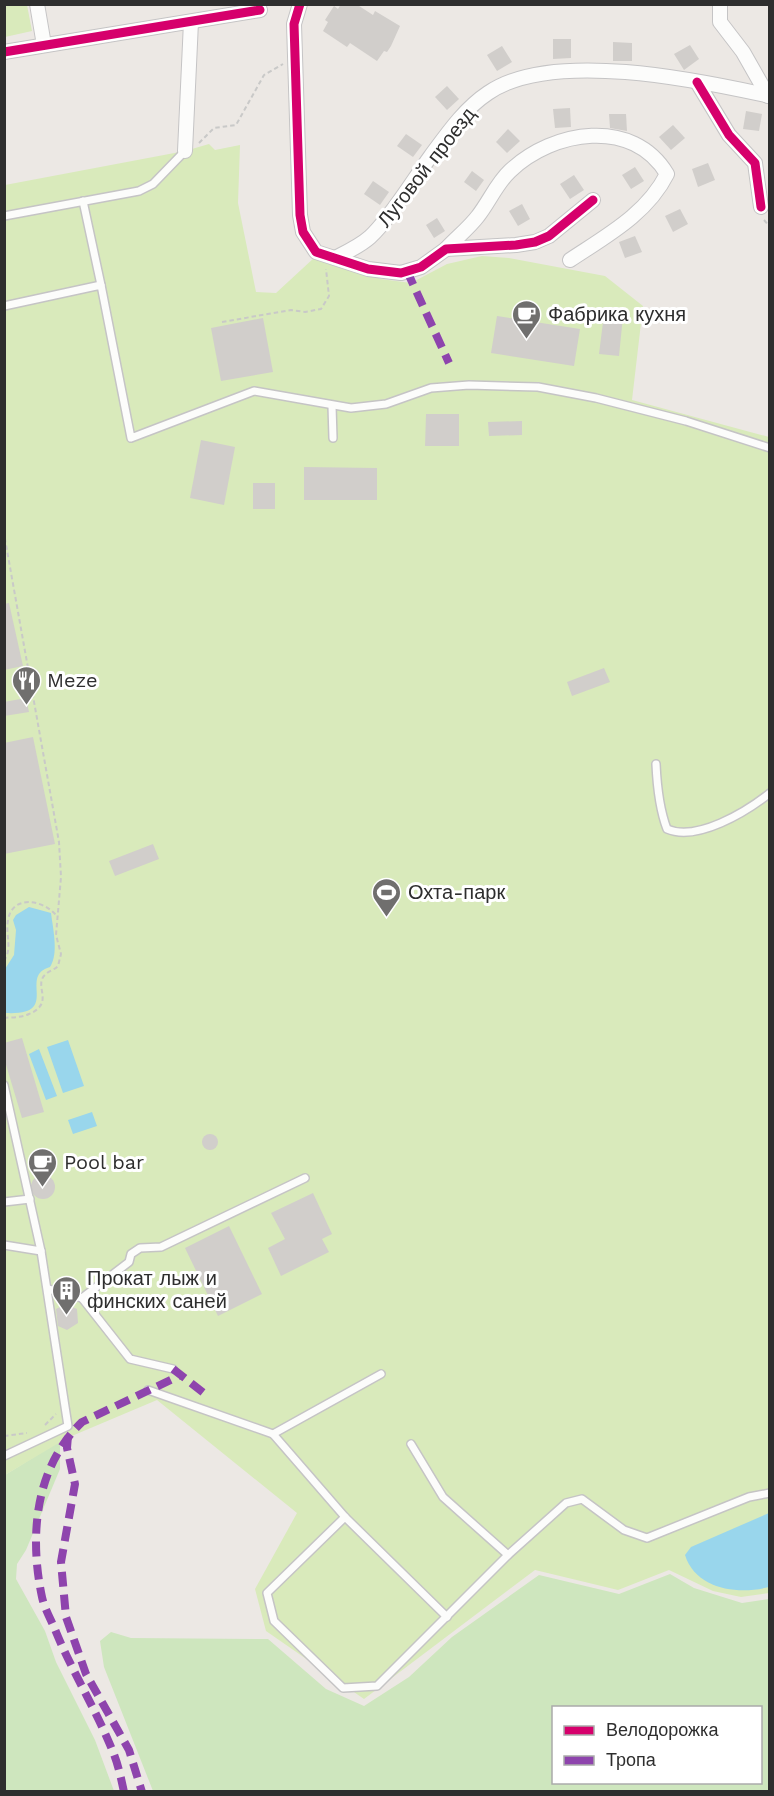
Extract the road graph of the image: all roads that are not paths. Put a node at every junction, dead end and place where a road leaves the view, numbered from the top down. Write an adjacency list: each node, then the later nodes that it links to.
1 (37, 4): 6 (street)
2 (300, 4): 16 (street)
3 (720, 4): 9 (street)
4 (260, 10): 5 (street)
5 (191, 22): 6 (street); 10 (street)
6 (44, 45): 7 (street)
7 (4, 52)
8 (697, 82): 9 (street, Луговой проезд); 13 (street); 16 (street, Луговой проезд)
9 (769, 96)
10 (186, 148): 12 (lane)
11 (593, 200): 15 (street)
12 (83, 201): 14 (lane); 18 (lane)
13 (761, 207)
14 (4, 216)
15 (446, 249): 16 (street); 17 (street)
16 (329, 256)
17 (570, 260)
18 (101, 285): 19 (lane); 20 (lane)
19 (4, 306)
20 (332, 406): 21 (lane); 22 (lane)
21 (333, 438)
22 (770, 448)
23 (656, 764): 24 (lane)
24 (770, 793)
25 (4, 1085): 27 (lane)
26 (305, 1178): 32 (lane)
27 (30, 1198): 28 (lane); 30 (lane)
28 (4, 1202)
29 (4, 1245): 30 (lane)
30 (41, 1251): 31 (lane)
31 (48, 1289): 32 (lane); 38 (lane)
32 (82, 1298): 33 (lane)
33 (173, 1369)
34 (381, 1374): 36 (lane)
35 (148, 1390): 36 (lane)
36 (273, 1434): 40 (lane)
37 (411, 1444): 41 (lane)
38 (4, 1456)
39 (770, 1493): 41 (lane)
40 (345, 1517): 42 (lane); 42 (lane)
41 (508, 1555): 42 (lane)
42 (447, 1617)

